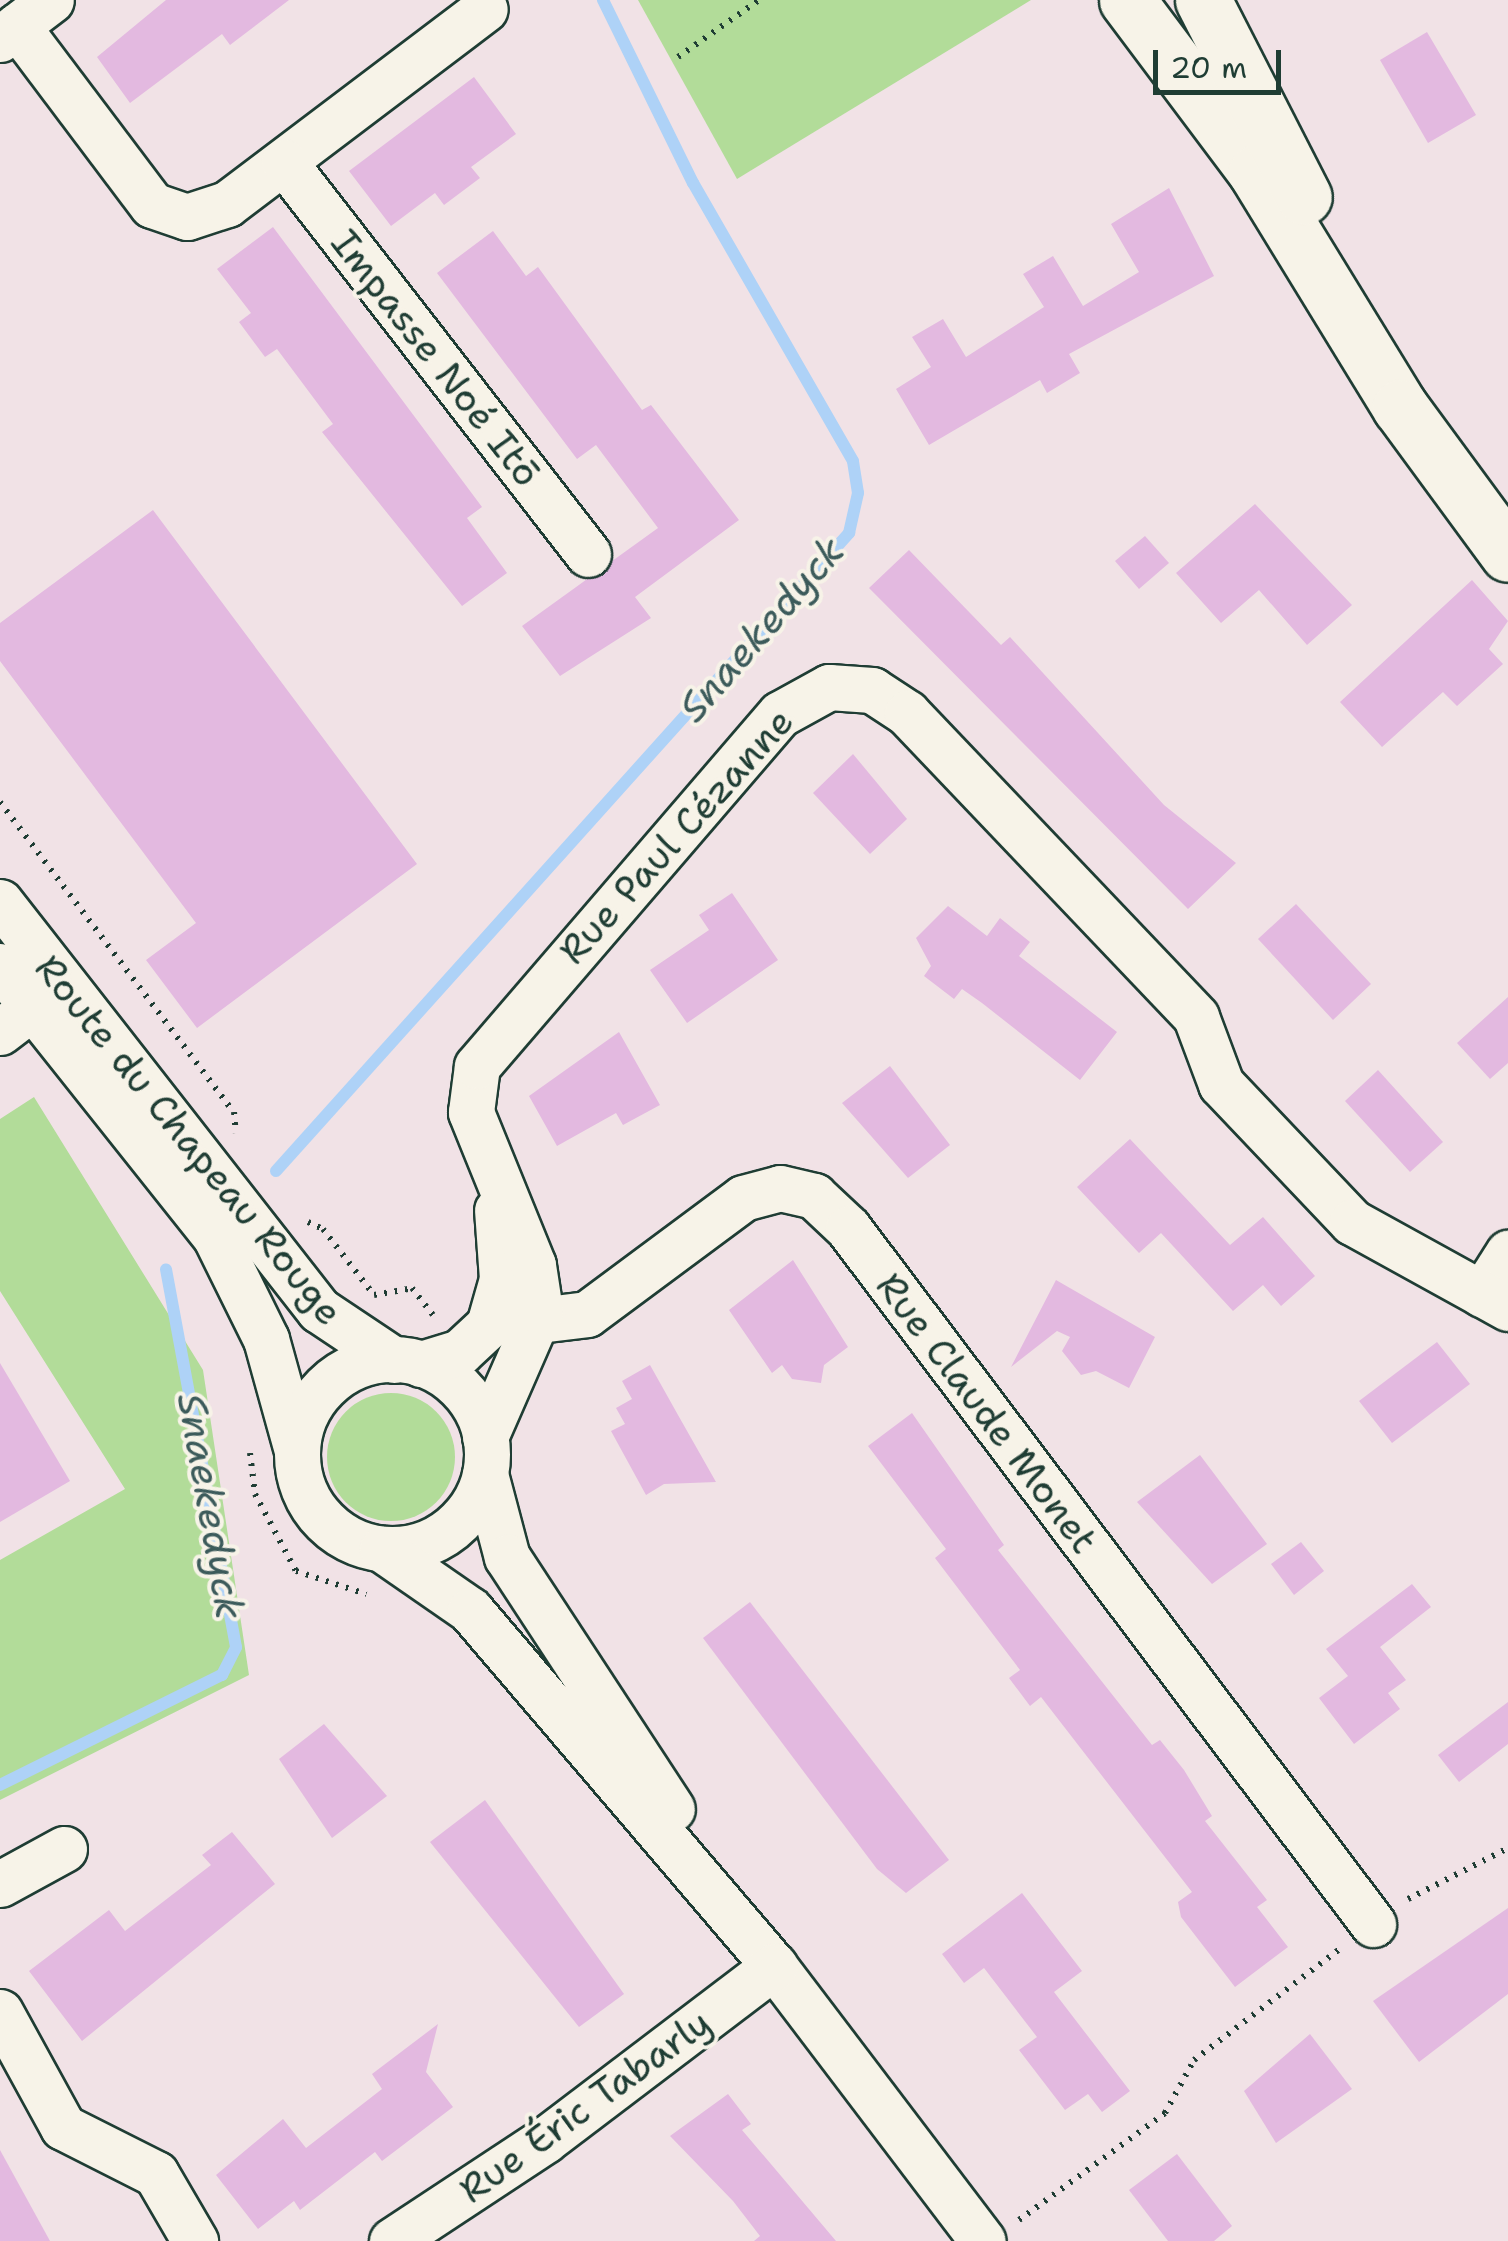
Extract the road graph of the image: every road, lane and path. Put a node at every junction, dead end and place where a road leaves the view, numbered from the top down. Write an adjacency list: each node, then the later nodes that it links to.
1 (760, 0): 6 (path)
2 (1128, 0): 10 (main road)
3 (1203, 0): 8 (main road)
4 (486, 9): 7 (street)
5 (23, 22): 7 (street)
6 (678, 57)
7 (284, 162): 9 (street, Impasse Noé Itō)
8 (1508, 515)
9 (588, 554)
10 (1508, 554)
11 (0, 802): 15 (path)
12 (0, 902): 14 (street, Route du Chapeau Rouge)
13 (0, 966): 14 (street, Route du Chapeau Rouge)
14 (31, 1008): 23 (street, Route du Chapeau Rouge); 24 (street, Route du Chapeau Rouge)
15 (237, 1144)
16 (490, 1169): 19 (street, Rue Paul Cézanne); 20 (street, Rue Paul Cézanne); 21 (street, Rue Paul Cézanne)
17 (297, 1218): 22 (path)
18 (1508, 1253): 19 (street)
19 (1495, 1301)
20 (496, 1308): 21 (street, Rue Claude Monet); 22 (street, Rue Paul Cézanne)
21 (539, 1320): 25 (street); 30 (street, Rue Claude Monet)
22 (468, 1347): 23 (street)
23 (407, 1362): 24 (street); 25 (street)
24 (297, 1453): 26 (street)
25 (485, 1456): 26 (street); 31 (street)
26 (382, 1549): 31 (street)
27 (1508, 1848): 30 (path)
28 (64, 1849): 29 (street)
29 (0, 1884)
30 (1373, 1924): 33 (path)
31 (774, 1966): 33 (street); 35 (street, Rue Éric Tabarly)
32 (0, 2012): 34 (street)
33 (994, 2235)
34 (195, 2241)
35 (392, 2241)

